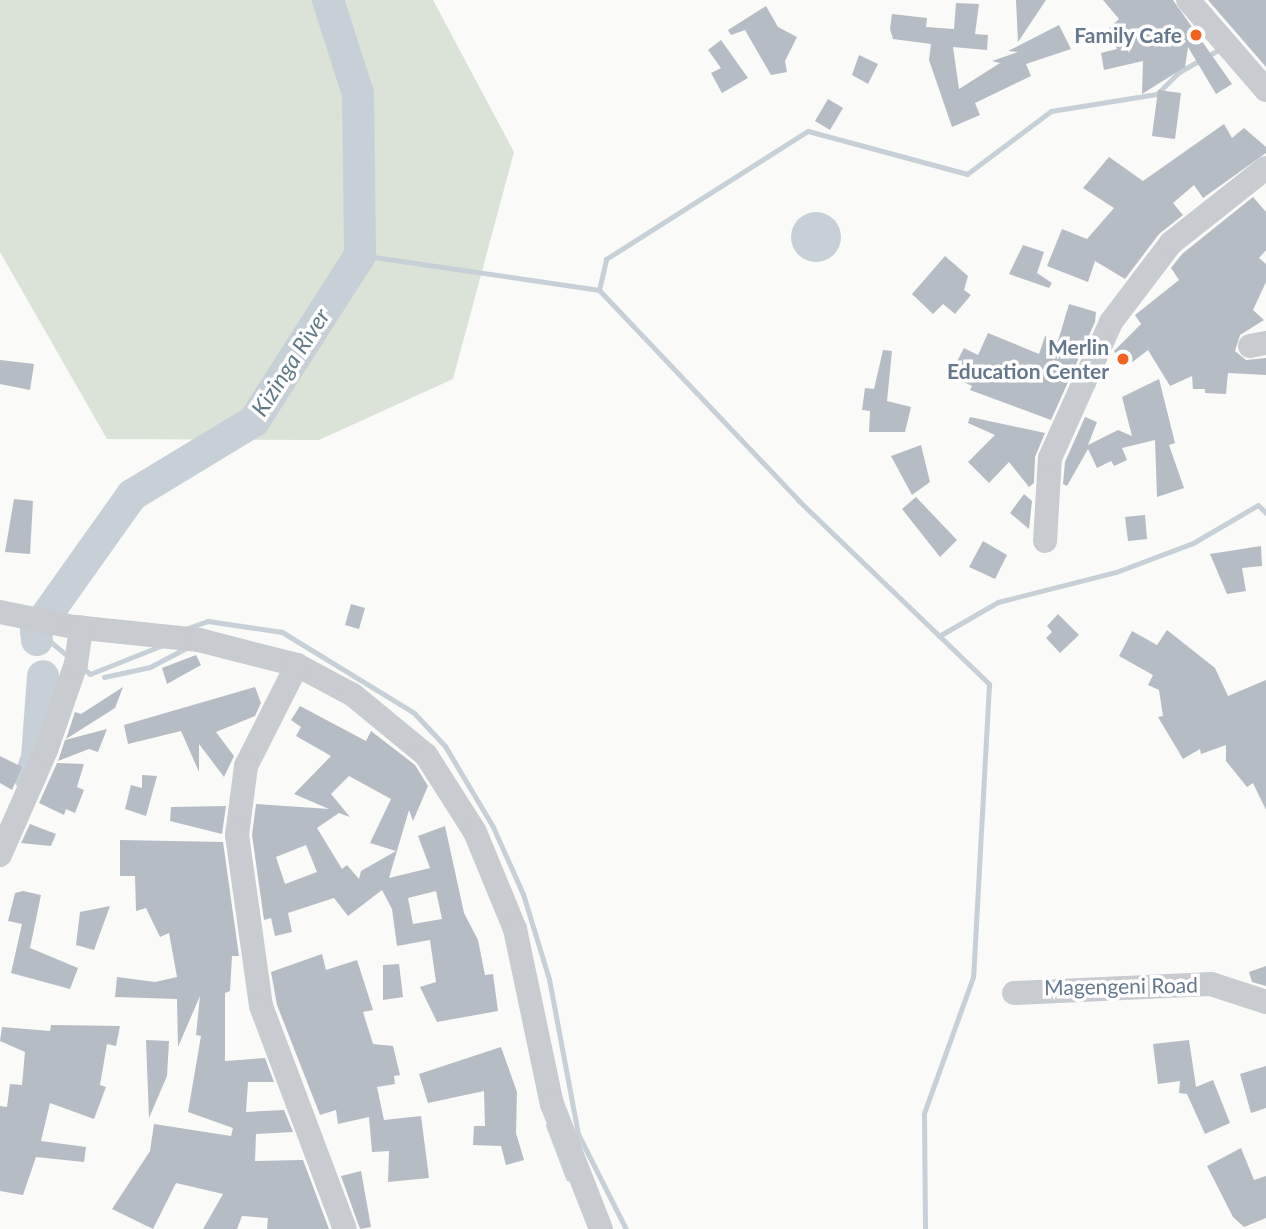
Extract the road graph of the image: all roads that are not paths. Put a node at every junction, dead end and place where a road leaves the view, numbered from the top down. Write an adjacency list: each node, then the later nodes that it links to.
1 (1188, 0): 2 (street)
2 (1266, 90)
3 (1266, 168): 4 (street)
4 (1045, 541)
5 (0, 612): 6 (street)
6 (78, 627): 7 (street); 8 (street)
7 (297, 665): 11 (street); 12 (street)
8 (0, 855)
9 (1014, 993): 10 (street, Magengeni Road)
10 (1266, 1002)
11 (345, 1229)
12 (601, 1229)

